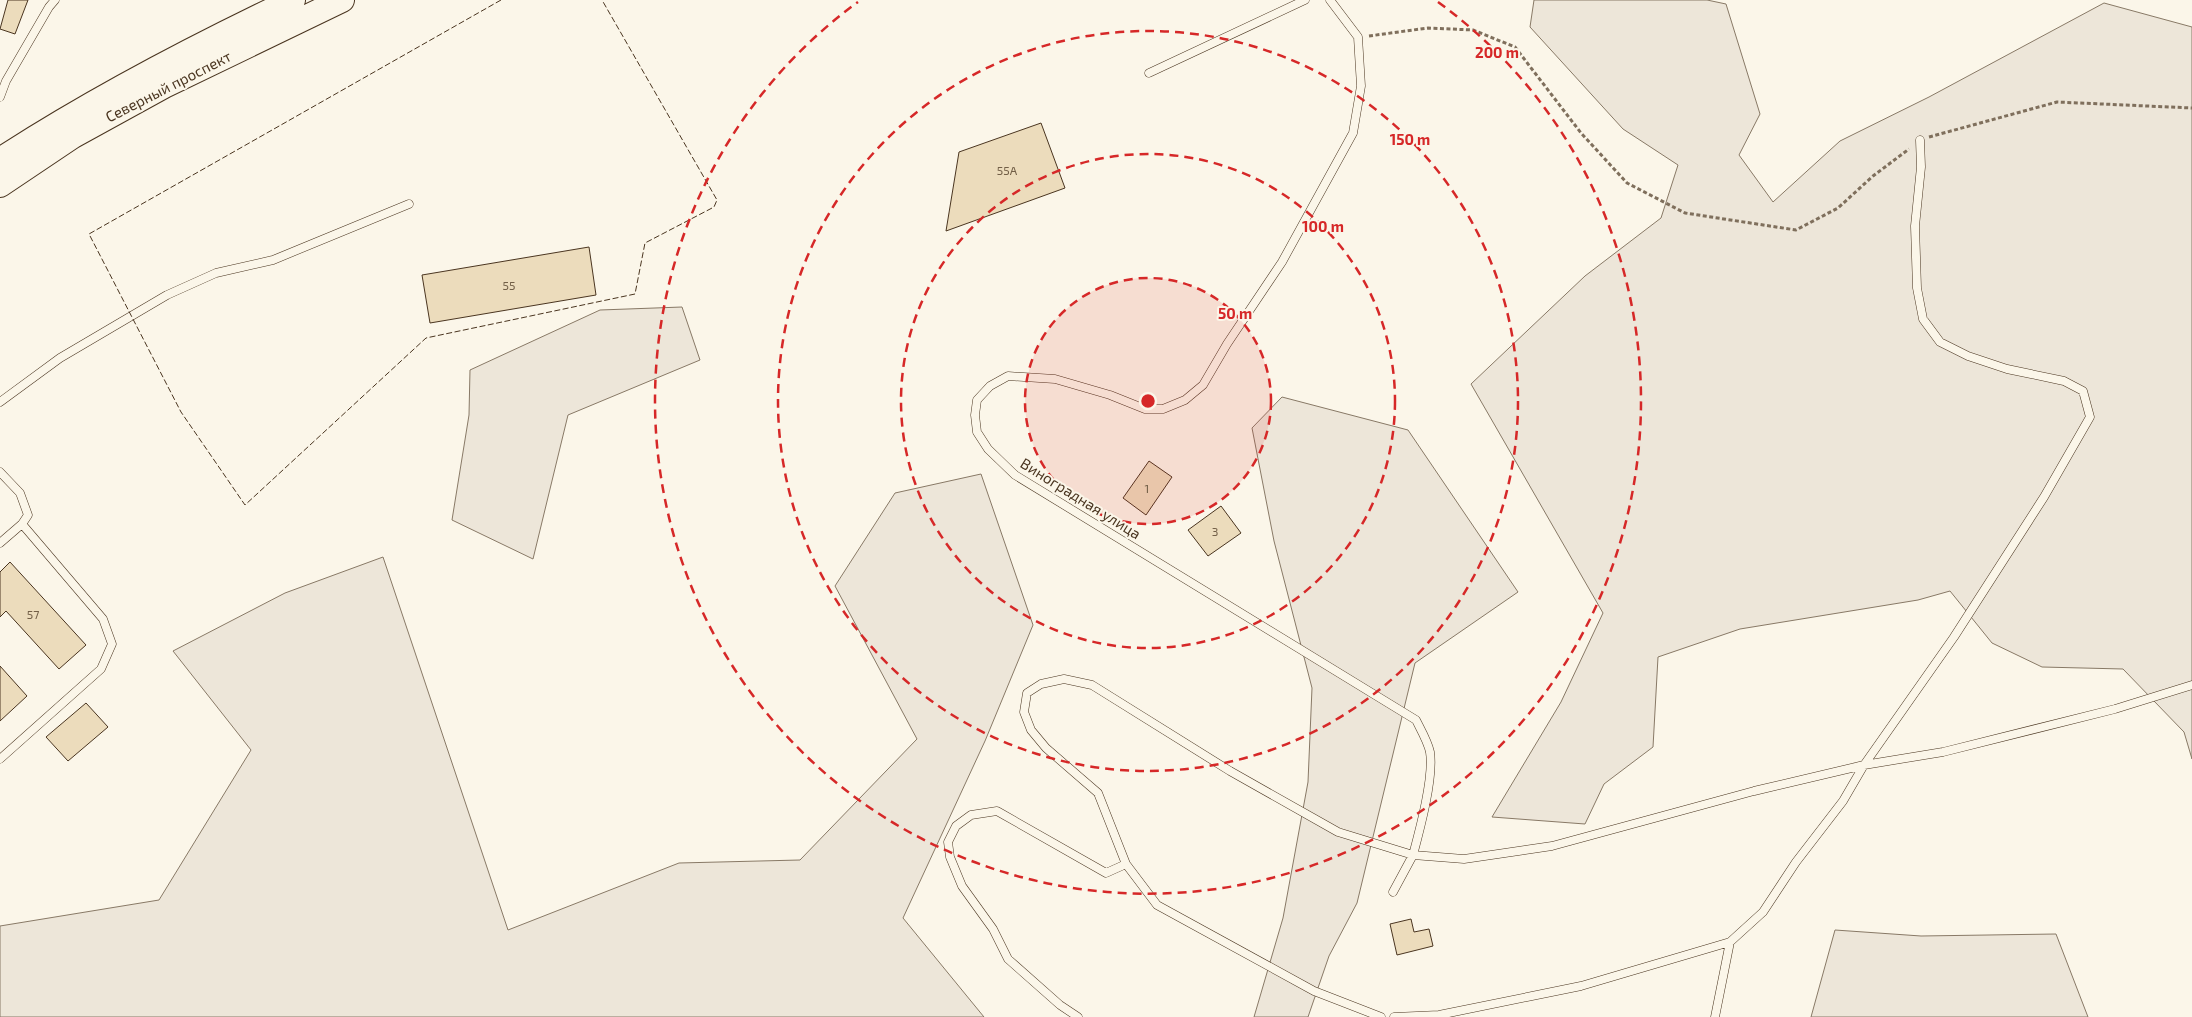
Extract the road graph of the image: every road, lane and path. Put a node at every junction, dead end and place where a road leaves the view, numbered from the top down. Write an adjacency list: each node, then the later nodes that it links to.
1 (56, 0): 8 (lane)
2 (293, 0): 11 (main road, Северный проспект)
3 (342, 0): 12 (main road, Северный проспект)
4 (1305, 0): 7 (lane)
5 (1330, 0): 6 (lane)
6 (1358, 37): 10 (path); 21 (lane, Виноградная улица)
7 (1149, 73)
8 (0, 97)
9 (2192, 108): 10 (path)
10 (1920, 140): 20 (lane)
11 (0, 160)
12 (0, 185)
13 (409, 204): 14 (lane)
14 (0, 402)
15 (0, 472): 16 (lane)
16 (22, 524): 17 (lane); 19 (lane)
17 (0, 544)
18 (2192, 685): 20 (lane)
19 (0, 759)
20 (1864, 765): 21 (lane); 24 (lane)
21 (1413, 854): 22 (lane); 23 (lane, Виноградная улица)
22 (1126, 864): 25 (lane); 26 (lane)
23 (1393, 892)
24 (1730, 942): 27 (lane); 28 (lane)
25 (1078, 1017)
26 (1381, 1017)
27 (1394, 1017)
28 (1715, 1017)

